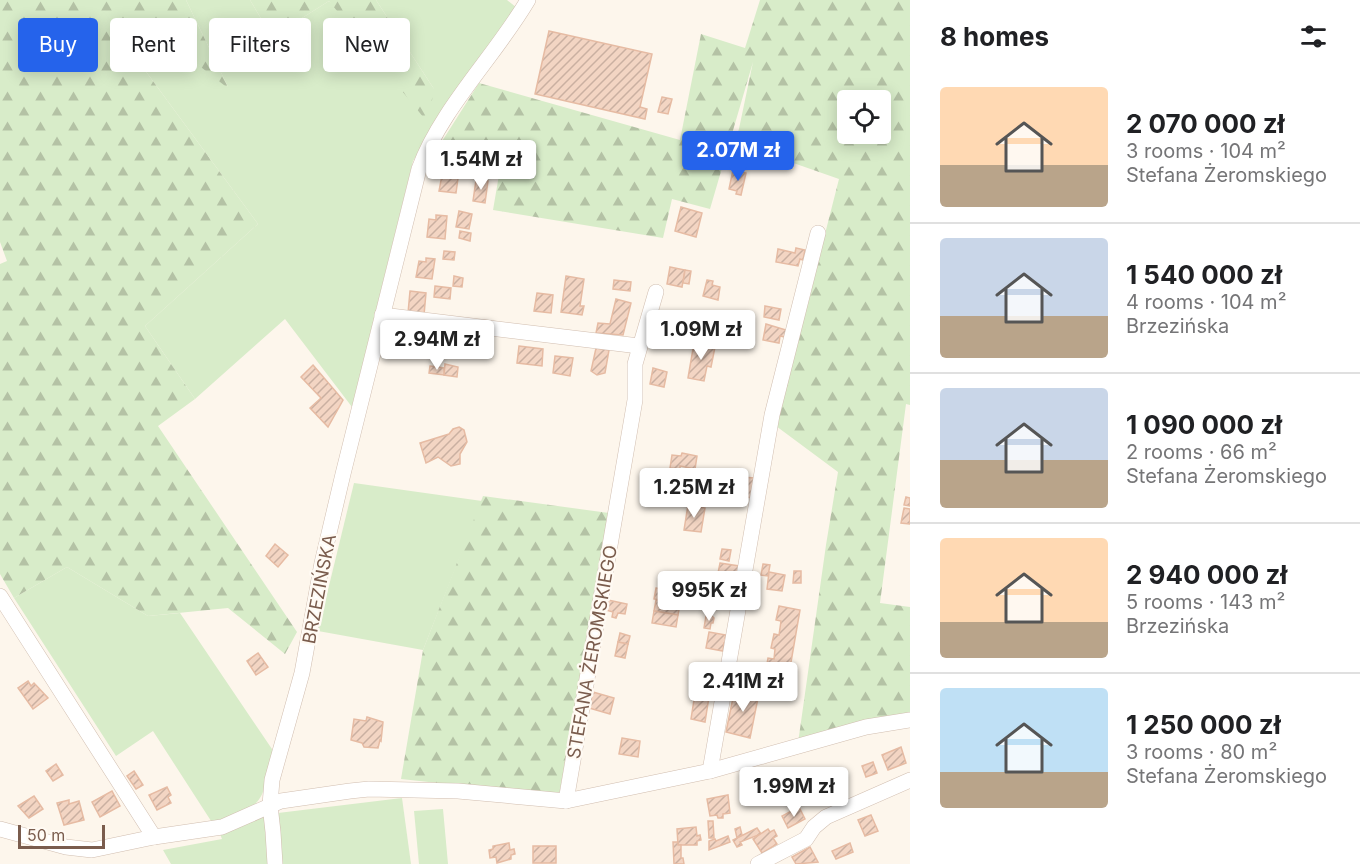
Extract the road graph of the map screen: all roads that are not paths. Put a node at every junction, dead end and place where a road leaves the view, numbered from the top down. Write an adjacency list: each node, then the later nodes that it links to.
1 (528, 0): 4 (street, BRZEZIŃSKA)
2 (818, 233): 8 (street)
3 (656, 292): 5 (street, STEFANA ŻEROMSKIEGO)
4 (382, 315): 5 (street); 11 (street, BRZEZIŃSKA)
5 (639, 346): 10 (street, STEFANA ŻEROMSKIEGO)
6 (0, 596): 13 (street)
7 (910, 720): 8 (street)
8 (710, 771): 10 (street)
9 (910, 780): 15 (street)
10 (566, 801): 11 (street)
11 (270, 805): 13 (street); 14 (street, BRZEZIŃSKA)
12 (0, 829): 13 (street)
13 (154, 837)
14 (275, 864)
15 (758, 864)

